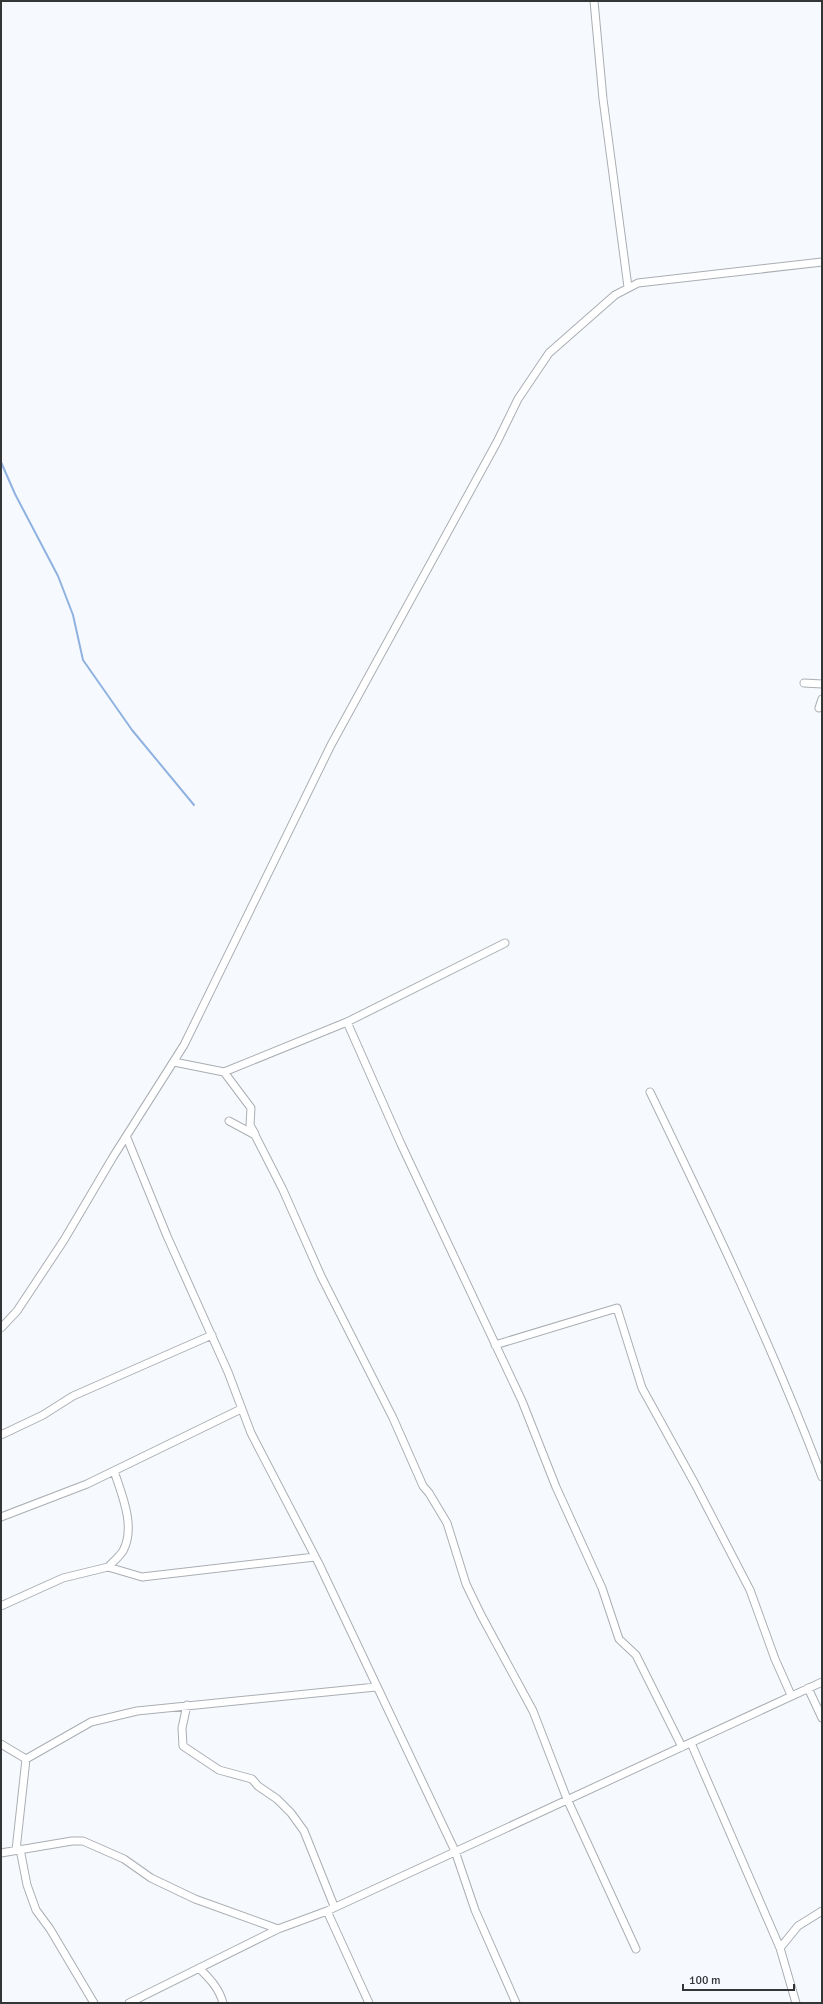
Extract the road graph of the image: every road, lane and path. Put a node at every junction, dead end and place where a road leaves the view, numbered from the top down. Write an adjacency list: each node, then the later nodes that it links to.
1 (594, 1): 3 (street)
2 (822, 262): 3 (street)
3 (628, 287): 10 (street)
4 (804, 683): 5 (street)
5 (822, 684)
6 (822, 699): 7 (street)
7 (818, 708)
8 (504, 943): 9 (street)
9 (347, 1022): 11 (street); 18 (street)
10 (174, 1062): 11 (street); 15 (street)
11 (224, 1072): 14 (street)
12 (650, 1092): 22 (street)
13 (229, 1121): 14 (street)
14 (255, 1135): 37 (street)
15 (127, 1138): 16 (street); 17 (street)
16 (1, 1328)
17 (212, 1335): 19 (street); 20 (street)
18 (495, 1345): 30 (street); 35 (street)
19 (241, 1409): 21 (street); 24 (street)
20 (1, 1435)
21 (114, 1471): 23 (street); 25 (street)
22 (822, 1477)
23 (1, 1517)
24 (315, 1557): 25 (street); 28 (street)
25 (108, 1567): 26 (street)
26 (1, 1606)
27 (822, 1682): 29 (street)
28 (376, 1687): 31 (street); 39 (street)
29 (808, 1688): 30 (street); 32 (street)
30 (792, 1695): 33 (street)
31 (187, 1705): 36 (street); 41 (street)
32 (822, 1718)
33 (691, 1743): 35 (street); 45 (street)
34 (1, 1744): 36 (street)
35 (682, 1748): 37 (street)
36 (26, 1759): 38 (street)
37 (567, 1799): 39 (street); 46 (street)
38 (18, 1849): 40 (street); 44 (street); 48 (street)
39 (455, 1851): 41 (street); 52 (street)
40 (1, 1852)
41 (334, 1906): 42 (street)
42 (327, 1911): 44 (street); 51 (street)
43 (822, 1911): 45 (street)
44 (278, 1929): 47 (street)
45 (780, 1948): 53 (street)
46 (636, 1949)
47 (199, 1968): 49 (street); 50 (street)
48 (94, 2003)
49 (129, 2003)
50 (224, 2003)
51 (369, 2003)
52 (516, 2003)
53 (796, 2003)

